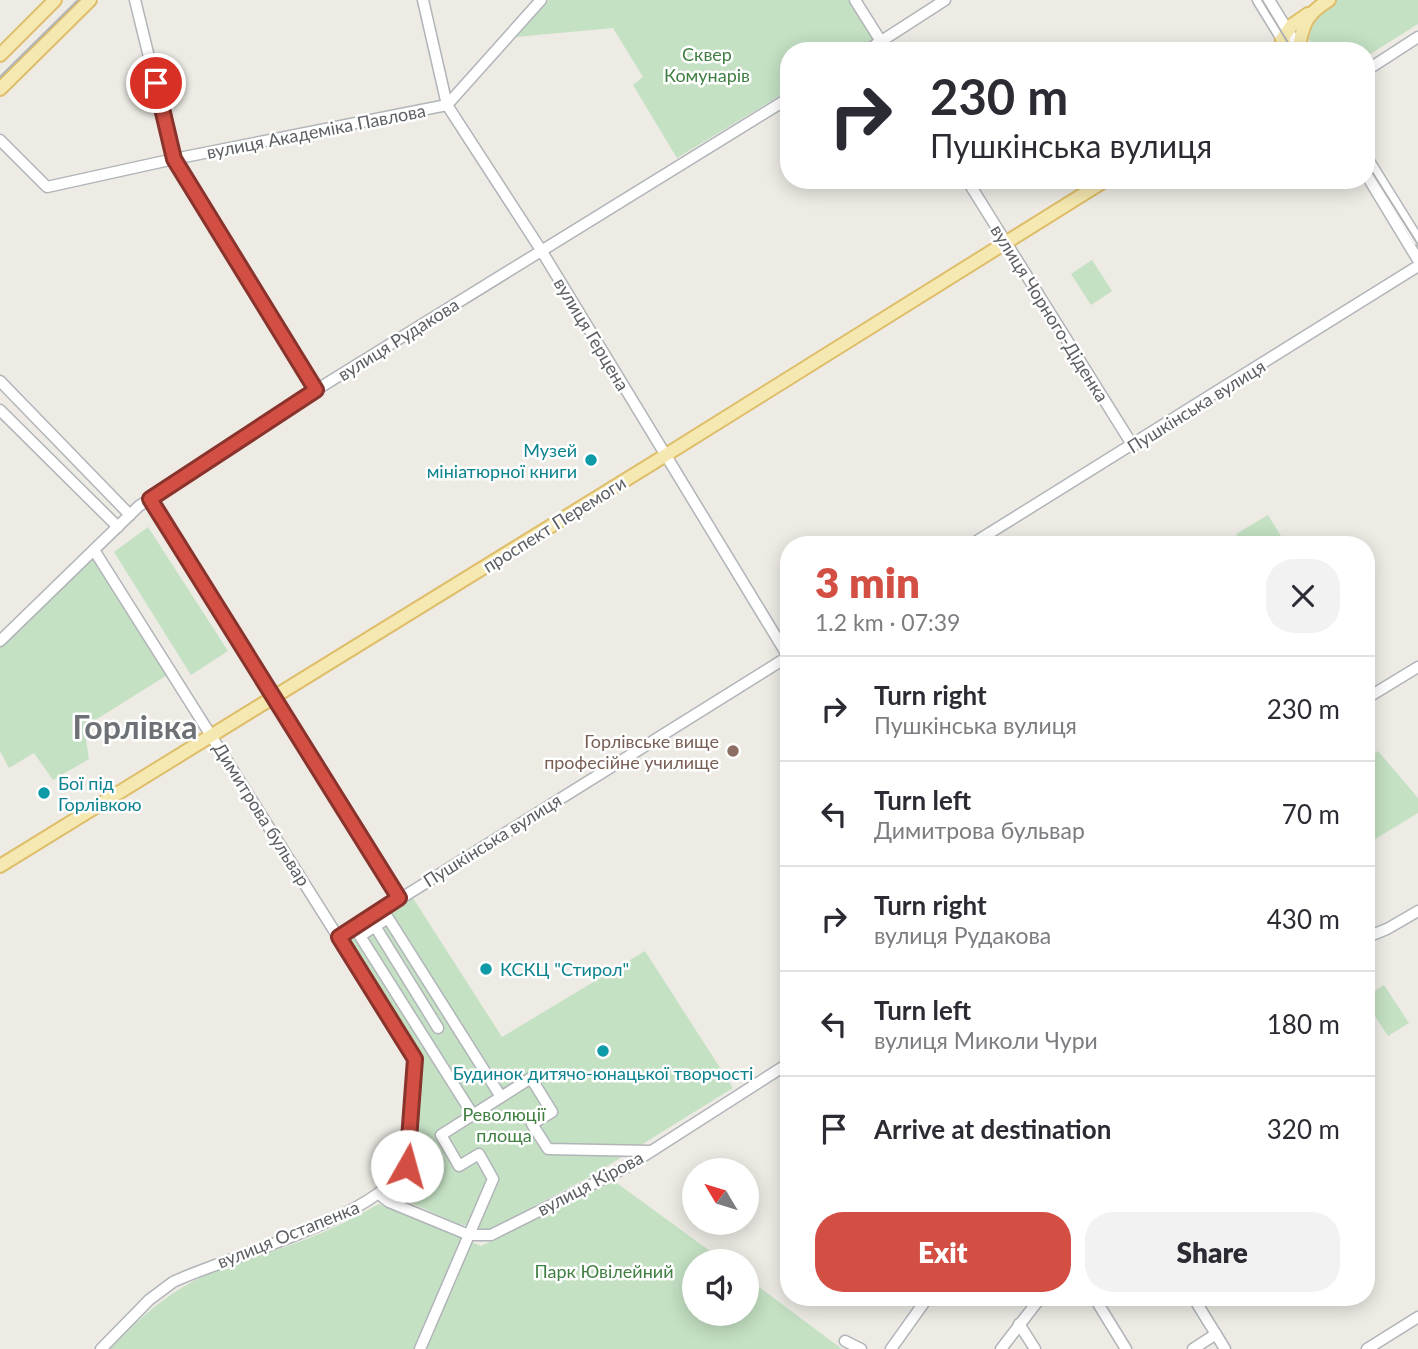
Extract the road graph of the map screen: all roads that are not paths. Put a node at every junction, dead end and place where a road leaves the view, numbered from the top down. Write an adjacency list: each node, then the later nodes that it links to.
1 (55, 0): 18 (main road)
2 (90, 0): 20 (main road)
3 (135, 0): 24 (street)
4 (423, 0): 22 (street, вулиця Герцена)
5 (541, 0): 22 (street, вулиця Академіка Павлова)
6 (855, 0): 13 (street)
7 (945, 0): 13 (street)
8 (1258, 0): 14 (street)
9 (1269, 0): 15 (street)
10 (1329, 0): 11 (main road)
11 (1314, 10): 16 (main road); 17 (main road)
12 (1418, 37): 19 (street)
13 (881, 41)
14 (1290, 42)
15 (1290, 42)
16 (1293, 42)
17 (1294, 42)
18 (0, 55)
19 (1375, 65)
20 (0, 89)
21 (780, 104): 31 (street, вулиця Рудакова)
22 (447, 105): 24 (street, вулиця Академіка Павлова); 31 (street, вулиця Герцена)
23 (0, 140): 24 (street, вулиця Академіка Павлова)
24 (174, 159): 35 (street)
25 (1375, 171): 29 (street)
26 (973, 189): 30 (street, вулиця Чорного-Діденка)
27 (1092, 189): 30 (main road, проспект Перемоги)
28 (1375, 189): 32 (street)
29 (1418, 240)
30 (1006, 243): 37 (street, вулиця Чорного-Діденка); 38 (main road, проспект Перемоги)
31 (541, 250): 35 (street, вулиця Рудакова); 38 (street, вулиця Герцена)
32 (1418, 260)
33 (1418, 266): 37 (street, Пушкінська вулиця)
34 (0, 381): 40 (street)
35 (316, 390): 39 (street, вулиця Рудакова)
36 (0, 410): 41 (street)
37 (1133, 446): 42 (street, Пушкінська вулиця)
38 (666, 455): 45 (street, вулиця Герцена); 49 (main road, проспект Перемоги)
39 (150, 499): 40 (street, вулиця Рудакова); 49 (street)
40 (130, 515): 41 (street, вулиця Рудакова)
41 (118, 527): 43 (street, вулиця Рудакова)
42 (985, 536)
43 (94, 550): 44 (street, вулиця Рудакова); 50 (street, Димитрова бульвар)
44 (0, 641)
45 (780, 642)
46 (780, 663): 52 (street, Пушкінська вулиця)
47 (1418, 667): 48 (street)
48 (1375, 693)
49 (274, 697): 50 (main road, проспект Перемоги); 52 (street)
50 (212, 735): 51 (main road, проспект Перемоги); 57 (street, Димитрова бульвар)
51 (0, 866)
52 (399, 898): 54 (street, Пушкінська вулиця)
53 (1418, 911): 56 (street)
54 (369, 917): 55 (street); 57 (street, Пушкінська вулиця)
55 (375, 927): 58 (street); 59 (street); 60 (street)
56 (1375, 934)
57 (339, 937): 65 (street, вулиця Остапенка)
58 (451, 1020): 59 (street); 62 (street)
59 (438, 1028): 60 (street)
60 (423, 1037): 63 (street)
61 (780, 1069): 64 (street, вулиця Кірова)
62 (501, 1097): 63 (street); 64 (street)
63 (473, 1115): 66 (street)
64 (650, 1151): 66 (street, вулиця Кірова)
65 (379, 1194): 66 (street); 75 (street, вулиця Остапенка)
66 (469, 1235): 76 (street)
67 (922, 1306): 78 (street)
68 (1034, 1306): 72 (street)
69 (1100, 1306): 81 (street)
70 (1199, 1306): 73 (street)
71 (1418, 1317): 84 (street)
72 (1019, 1324): 79 (street); 80 (street)
73 (1216, 1334): 82 (street); 83 (street)
74 (845, 1341): 77 (street)
75 (101, 1349)
76 (420, 1349)
77 (861, 1349)
78 (891, 1349)
79 (1001, 1349)
80 (1035, 1349)
81 (1126, 1349)
82 (1193, 1349)
83 (1225, 1349)
84 (1367, 1349)

